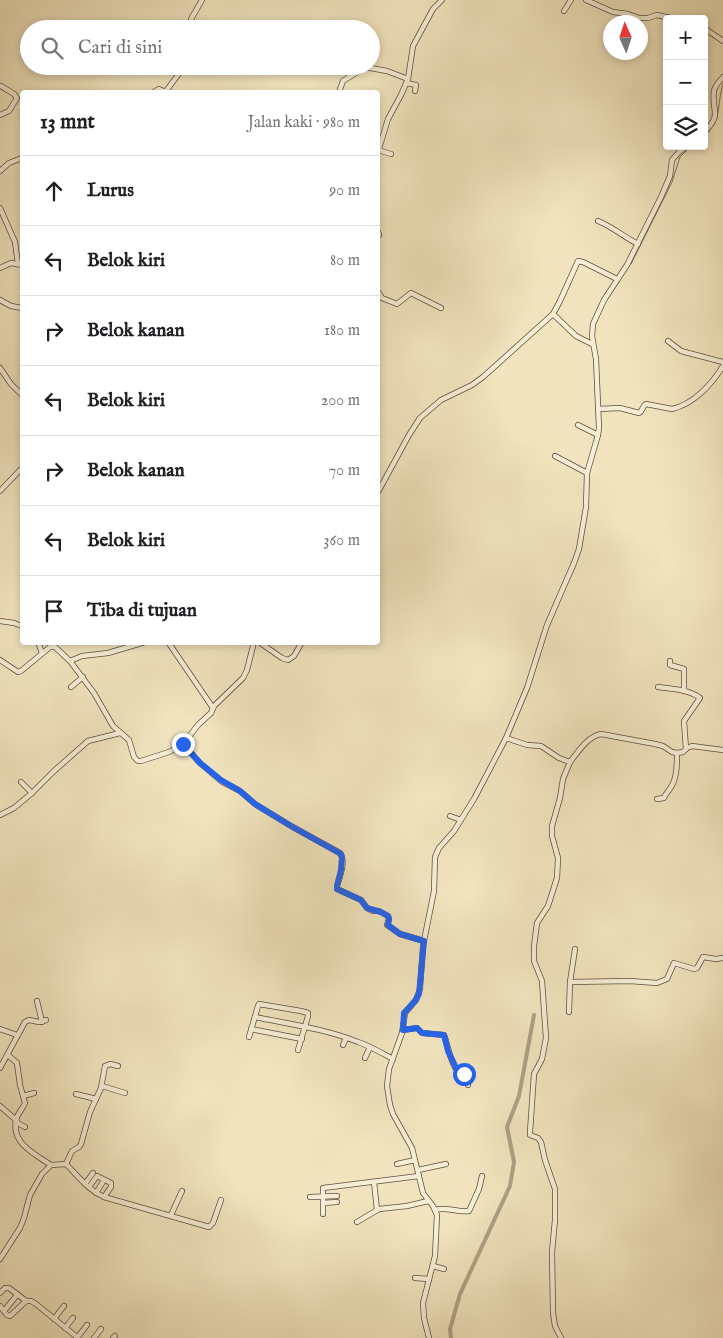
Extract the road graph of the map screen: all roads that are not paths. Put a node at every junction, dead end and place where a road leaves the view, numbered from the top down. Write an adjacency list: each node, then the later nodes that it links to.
1 (202, 0): 7 (street)
2 (442, 0): 14 (street)
3 (572, 0): 5 (street)
4 (586, 0): 6 (street)
5 (564, 11)
6 (663, 16)
7 (192, 20)
8 (708, 31): 9 (street)
9 (723, 41)
10 (380, 69): 14 (street)
11 (178, 75): 17 (street)
12 (352, 75): 18 (street)
13 (723, 77): 16 (street)
14 (407, 81): 19 (street); 22 (street)
15 (0, 86): 20 (street)
16 (719, 87): 21 (street)
17 (167, 90)
18 (340, 90)
19 (416, 91)
20 (0, 115)
21 (708, 129)
22 (380, 145)
23 (682, 150): 30 (street)
24 (380, 151): 25 (street)
25 (391, 154)
26 (20, 159): 27 (street)
27 (1, 168)
28 (0, 208): 31 (street)
29 (598, 221): 30 (street)
30 (638, 244): 33 (street)
31 (20, 265): 32 (street)
32 (0, 268)
33 (617, 279): 38 (street); 40 (street)
34 (380, 295): 37 (street)
35 (0, 300): 36 (street)
36 (20, 308)
37 (441, 308)
38 (553, 314): 40 (street); 51 (street)
39 (668, 341): 41 (street)
40 (592, 344): 45 (street)
41 (723, 362)
42 (723, 366): 45 (street)
43 (0, 368): 44 (street)
44 (20, 394)
45 (598, 408): 47 (street)
46 (578, 425): 47 (street)
47 (598, 434): 50 (street)
48 (555, 456): 50 (street)
49 (20, 470): 52 (street)
50 (587, 473): 71 (street)
51 (380, 488)
52 (0, 491)
53 (0, 621): 54 (street)
54 (20, 625)
55 (39, 645): 61 (street)
56 (136, 645): 63 (street)
57 (170, 645): 69 (street)
58 (253, 645): 69 (street)
59 (263, 645): 60 (street)
60 (300, 645)
61 (42, 653): 62 (street); 63 (street)
62 (0, 660)
63 (70, 661): 65 (street)
64 (670, 661): 68 (street)
65 (84, 678): 66 (street); 70 (street)
66 (71, 687)
67 (658, 687): 68 (street)
68 (684, 690): 73 (street)
69 (213, 708): 72 (street)
70 (120, 733): 72 (street); 78 (street)
71 (506, 738): 76 (street); 82 (street)
72 (183, 744): 83 (street)
73 (686, 749): 74 (street); 75 (street)
74 (723, 750)
75 (676, 753): 76 (street); 79 (street)
76 (570, 762): 163 (street)
77 (21, 782): 78 (street)
78 (32, 793): 80 (street)
79 (657, 799)
80 (0, 815)
81 (450, 816): 82 (street)
82 (461, 820): 83 (street)
83 (424, 941): 93 (street)
84 (575, 949): 86 (street)
85 (723, 958): 86 (street)
86 (570, 982): 88 (street)
87 (37, 1002): 94 (street)
88 (569, 1012)
89 (255, 1017): 90 (street); 90 (street); 92 (street)
90 (306, 1027): 96 (street); 97 (street)
91 (0, 1029): 94 (street)
92 (251, 1029): 95 (street); 97 (street)
93 (403, 1030): 103 (street); 106 (street)
94 (17, 1035): 101 (street)
95 (249, 1037)
96 (346, 1038): 98 (street); 99 (street)
97 (302, 1039): 100 (street)
98 (343, 1045)
99 (370, 1047): 102 (street); 103 (street)
100 (298, 1050)
101 (8, 1055): 105 (street); 111 (street)
102 (365, 1058)
103 (393, 1059): 116 (street)
104 (118, 1066): 107 (street)
105 (0, 1068)
106 (468, 1085)
107 (102, 1086): 109 (street); 112 (street)
108 (34, 1093): 111 (street)
109 (124, 1093)
110 (76, 1094): 112 (street)
111 (23, 1096): 114 (street)
112 (96, 1099): 117 (street)
113 (0, 1106): 114 (street)
114 (16, 1121): 115 (street); 120 (street)
115 (25, 1127)
116 (415, 1160): 118 (street); 122 (street)
117 (66, 1164): 120 (street); 128 (street)
118 (397, 1164)
119 (446, 1164): 122 (street)
120 (51, 1165): 144 (street)
121 (89, 1170): 123 (street)
122 (418, 1170): 124 (street)
123 (95, 1175): 126 (street); 128 (street)
124 (419, 1176): 127 (street); 136 (street)
125 (482, 1176): 140 (street)
126 (104, 1180): 130 (street); 132 (street)
127 (374, 1182): 134 (street); 139 (street)
128 (87, 1186): 130 (street)
129 (182, 1191): 142 (street)
130 (96, 1193): 132 (street)
131 (337, 1196): 134 (street)
132 (104, 1197): 142 (street)
133 (310, 1197): 134 (street)
134 (323, 1197): 138 (street)
135 (221, 1200): 142 (street)
136 (428, 1201): 139 (street); 140 (street)
137 (337, 1202): 138 (street)
138 (323, 1203): 141 (street)
139 (377, 1210): 143 (street)
140 (435, 1210): 145 (street)
141 (323, 1214)
142 (171, 1215)
143 (357, 1222)
144 (0, 1258)
145 (433, 1266): 146 (street); 148 (street)
146 (444, 1269)
147 (415, 1278): 148 (street)
148 (429, 1279): 162 (street)
149 (0, 1293): 150 (street)
150 (17, 1295): 151 (street); 154 (street)
151 (26, 1301): 154 (street); 156 (street)
152 (0, 1306): 154 (street)
153 (64, 1306): 156 (street)
154 (4, 1311)
155 (73, 1318): 158 (street)
156 (54, 1319): 158 (street)
157 (87, 1325): 160 (street)
158 (65, 1328): 160 (street)
159 (101, 1329): 161 (street)
160 (78, 1338)
161 (94, 1338)
162 (429, 1338)
163 (561, 1338)

